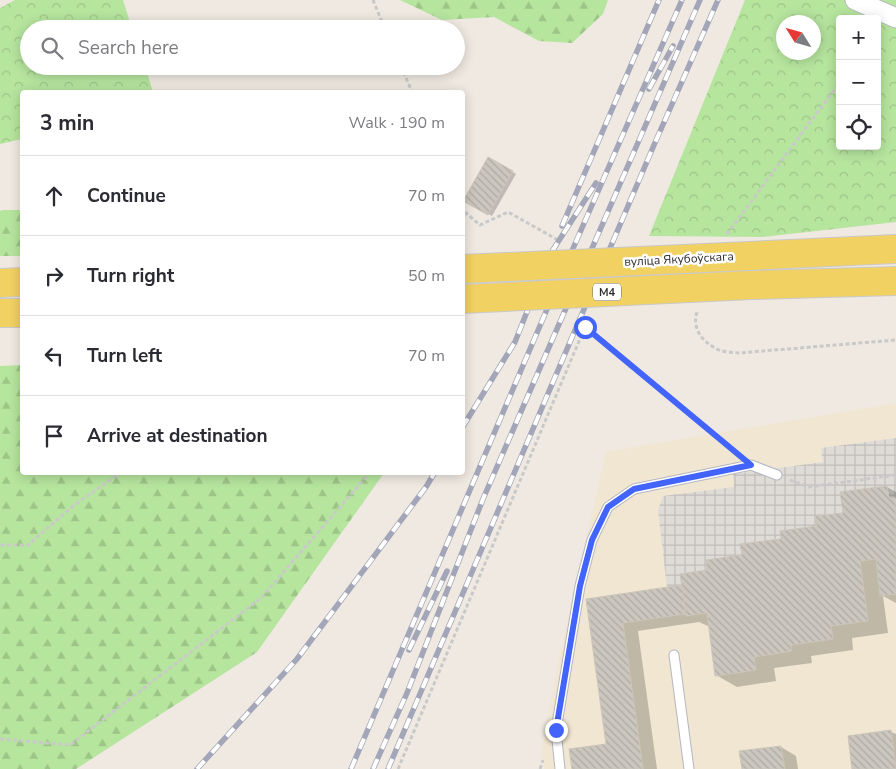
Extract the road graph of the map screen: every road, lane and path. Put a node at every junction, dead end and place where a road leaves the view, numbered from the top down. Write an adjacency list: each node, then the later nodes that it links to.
1 (373, 0): 4 (path)
2 (855, 0): 3 (street)
3 (896, 18)
4 (381, 20)
5 (405, 75): 6 (path)
6 (411, 90)
7 (465, 212): 8 (path)
8 (559, 241)
9 (896, 249): 10 (main road, вуліца Якубоўскага, bridge)
10 (465, 269)
11 (896, 281): 14 (main road, М4, bridge)
12 (20, 282): 13 (main road)
13 (0, 283)
14 (465, 299)
15 (585, 312): 18 (path)
16 (0, 313): 17 (main road)
17 (20, 313)
18 (585, 327): 19 (path); 27 (path)
19 (751, 465): 22 (lane); 28 (lane)
20 (118, 475): 24 (path)
21 (366, 475): 26 (path)
22 (777, 475): 23 (path)
23 (896, 475)
24 (0, 545)
25 (674, 655): 29 (lane)
26 (0, 739)
27 (398, 769)
28 (560, 769)
29 (688, 769)

